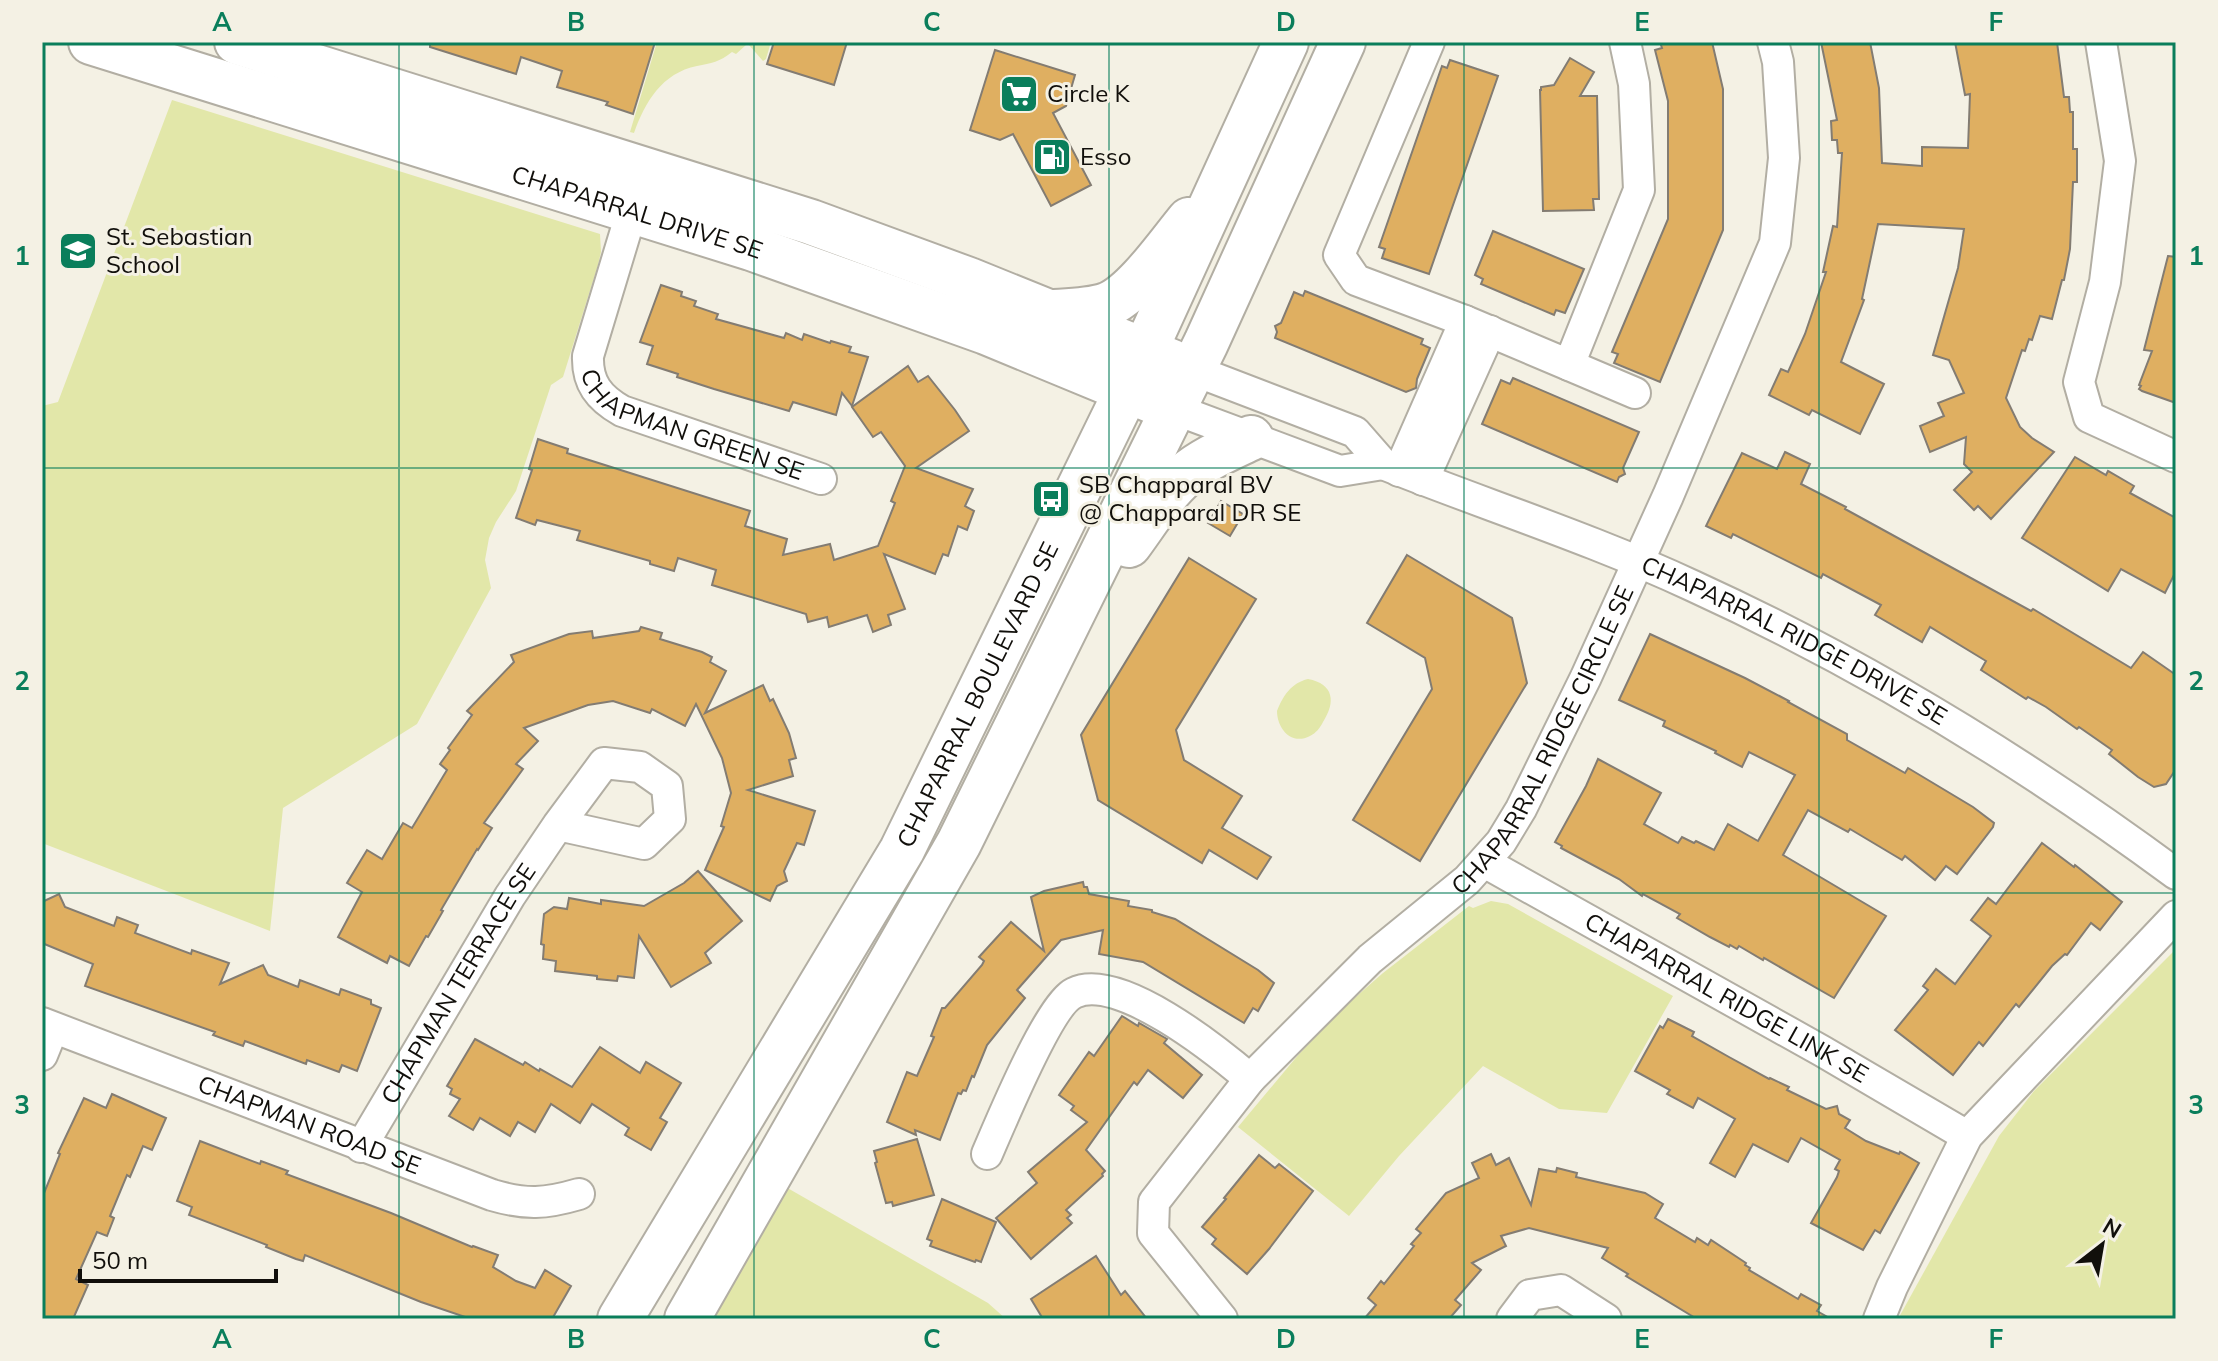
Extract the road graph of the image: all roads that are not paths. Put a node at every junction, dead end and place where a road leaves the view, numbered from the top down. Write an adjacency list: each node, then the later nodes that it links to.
1 (237, 42): 9 (main road, CHAPARRAL DRIVE SE)
2 (1286, 42): 10 (main road, CHAPARRAL BOULEVARD SE)
3 (1343, 42): 16 (main road, CHAPARRAL BOULEVARD SE)
4 (1429, 42): 13 (street)
5 (1625, 42): 15 (street)
6 (1773, 42): 24 (street, CHAPARRAL RIDGE CIRCLE SE)
7 (2101, 42): 21 (street)
8 (115, 46): 11 (main road, CHAPARRAL DRIVE SE)
9 (645, 169): 11 (street, CHAPMAN GREEN SE); 12 (main road, CHAPARRAL DRIVE SE)
10 (1227, 174): 12 (main road); 14 (main road, CHAPARRAL BOULEVARD SE)
11 (632, 210): 17 (main road, CHAPARRAL DRIVE SE); 23 (street, CHAPMAN GREEN SE)
12 (1049, 312): 14 (main road, CHAPARRAL DRIVE SE)
13 (1477, 326): 15 (street); 22 (street)
14 (1145, 352): 16 (main road, CHAPARRAL DRIVE SE); 17 (main road, CHAPARRAL BOULEVARD SE)
15 (1569, 365): 18 (street)
16 (1193, 370): 19 (main road, CHAPARRAL BOULEVARD SE); 22 (street, CHAPARRAL RIDGE DRIVE SE)
17 (1127, 390): 19 (main road, CHAPARRAL DRIVE SE); 36 (main road, CHAPARRAL BOULEVARD SE)
18 (1635, 393)
19 (1174, 409): 20 (street); 25 (main road, CHAPARRAL BOULEVARD SE)
20 (1251, 438): 22 (street); 25 (main road)
21 (2176, 457)
22 (1402, 472): 24 (street, CHAPARRAL RIDGE DRIVE SE)
23 (821, 479)
24 (1638, 562): 27 (street, CHAPARRAL RIDGE CIRCLE SE); 28 (street, CHAPARRAL RIDGE DRIVE SE)
25 (1070, 619): 37 (main road, CHAPARRAL BOULEVARD SE)
26 (558, 825): 33 (street, CHAPMAN TERRACE SE)
27 (1484, 862): 31 (street, CHAPARRAL RIDGE CIRCLE SE); 32 (street, CHAPARRAL RIDGE LINK SE)
28 (2176, 874)
29 (2176, 916): 32 (street)
30 (46, 1035): 33 (street, CHAPMAN ROAD SE)
31 (1250, 1079): 34 (street); 38 (street, CHAPARRAL RIDGE CIRCLE SE)
32 (1967, 1136): 41 (street)
33 (361, 1147): 35 (street, CHAPMAN ROAD SE)
34 (987, 1154)
35 (579, 1194)
36 (620, 1319)
37 (687, 1319)
38 (1222, 1319)
39 (1512, 1319): 40 (street)
40 (1606, 1319)
41 (1879, 1319)

